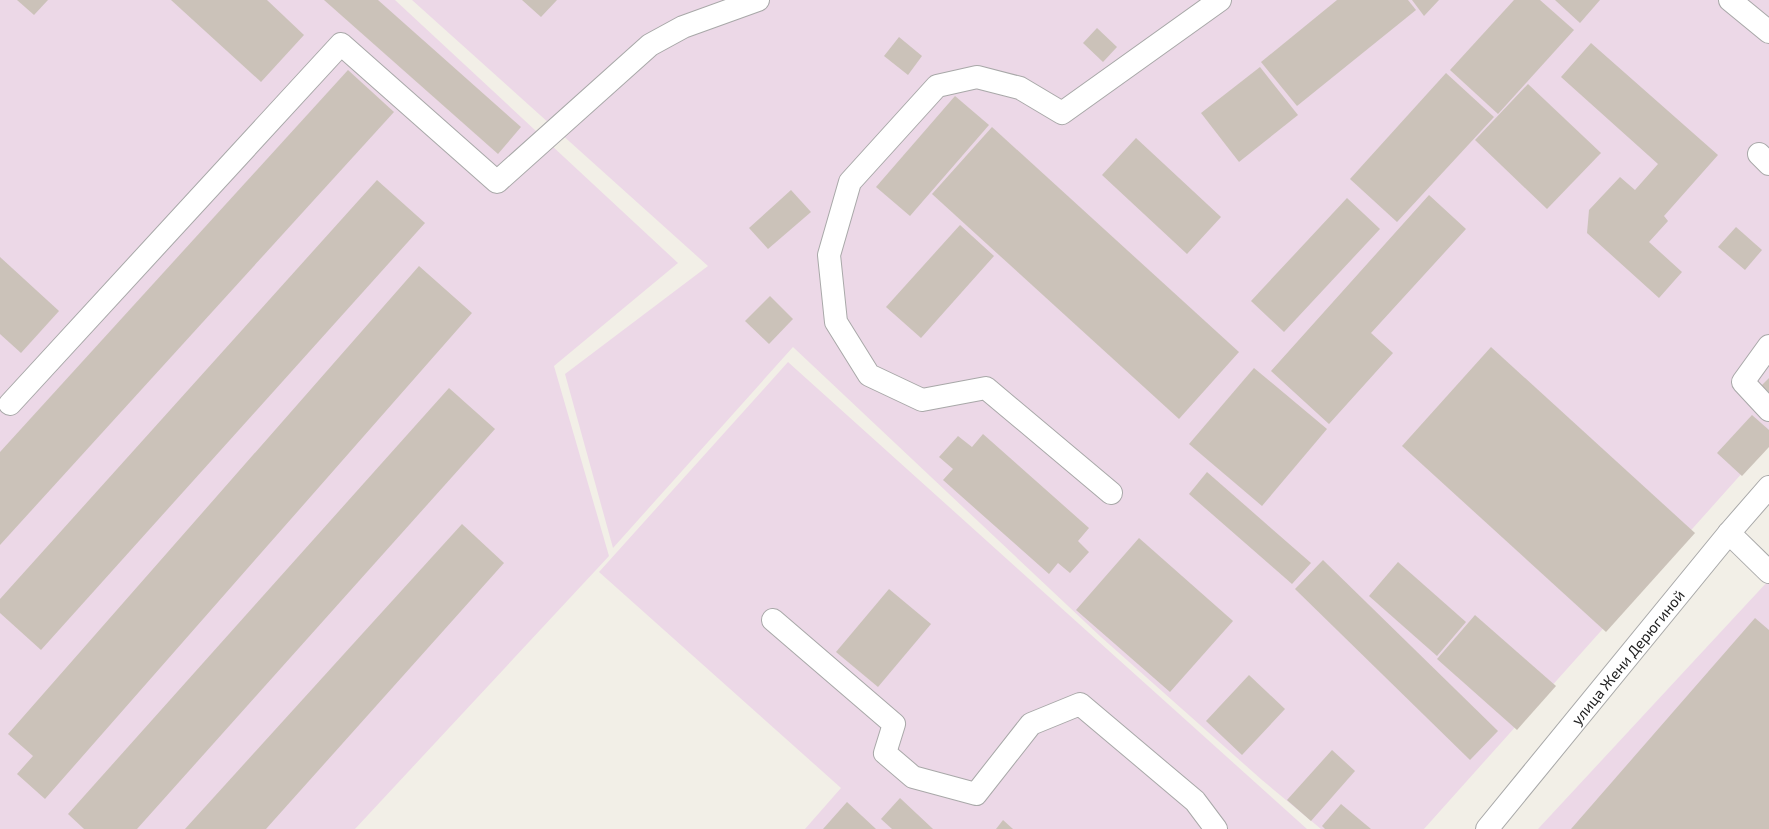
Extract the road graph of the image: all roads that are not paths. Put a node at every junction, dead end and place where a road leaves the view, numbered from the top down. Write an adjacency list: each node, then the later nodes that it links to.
1 (758, 0): 6 (street)
2 (1220, 0): 9 (street)
3 (1730, 0): 4 (street)
4 (1769, 32)
5 (1769, 346): 7 (street)
6 (10, 404)
7 (1769, 410)
8 (1769, 487): 10 (street, улица Жени Дерюгиной)
9 (1111, 493)
10 (1729, 533): 11 (street); 14 (street, улица Жени Дерюгиной)
11 (1769, 572)
12 (773, 620): 13 (street)
13 (1216, 829)
14 (1487, 829)

